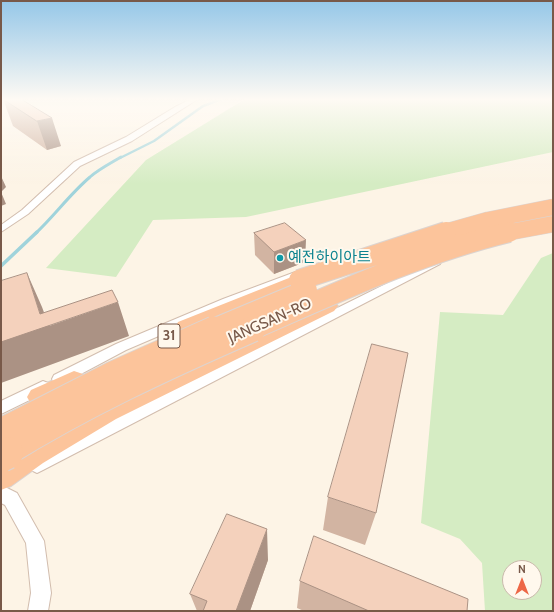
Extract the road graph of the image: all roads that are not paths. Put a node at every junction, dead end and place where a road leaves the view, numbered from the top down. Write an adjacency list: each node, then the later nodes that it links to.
1 (147, 128): 6 (street)
2 (553, 207): 11 (highway, 31, bridge)
3 (553, 210): 9 (street)
4 (553, 214): 13 (highway, JANGSAN-RO, bridge)
5 (553, 224): 14 (highway, JANGSAN-RO, bridge)
6 (1, 229)
7 (553, 230): 10 (street)
8 (553, 234): 15 (highway)
9 (450, 237): 10 (street); 12 (street)
10 (464, 247): 16 (street)
11 (40, 397)
12 (1, 408)
13 (1, 431)
14 (1, 456)
15 (1, 476)
16 (1, 480)
17 (1, 493): 18 (street)
18 (38, 611)

